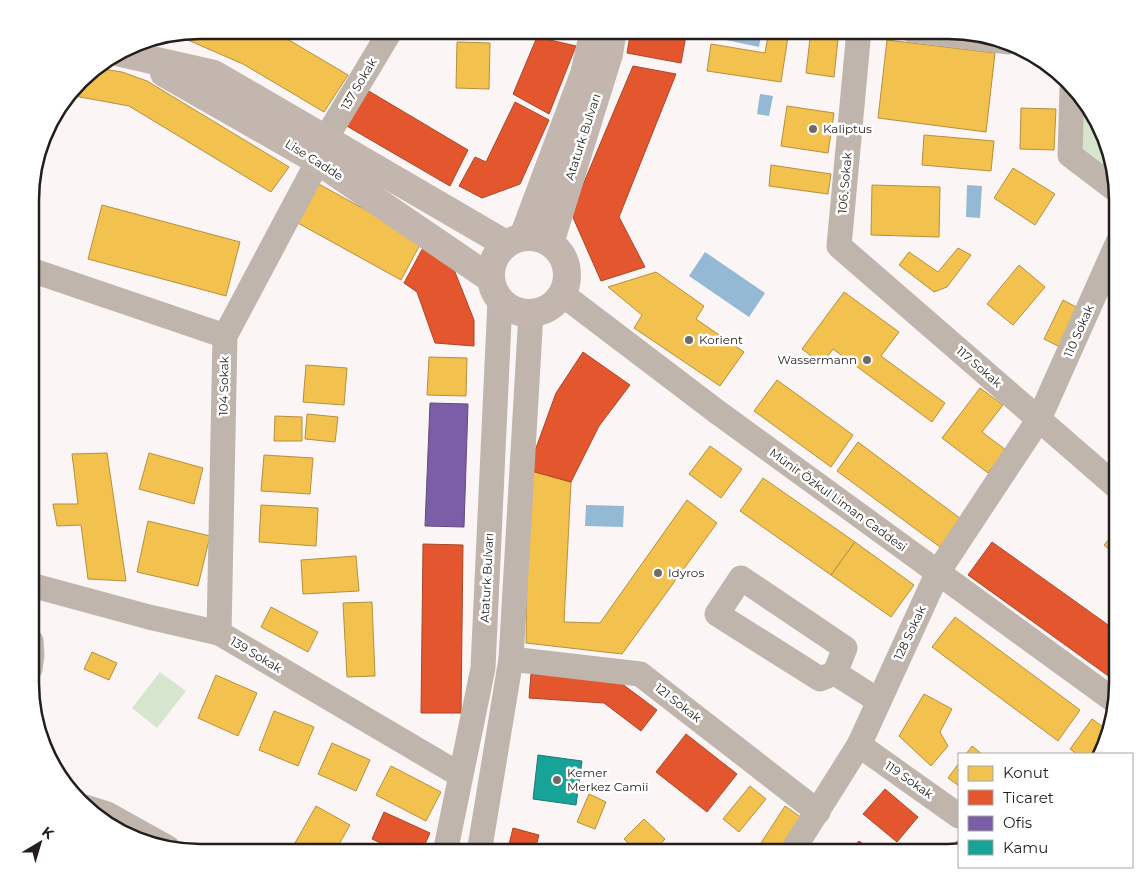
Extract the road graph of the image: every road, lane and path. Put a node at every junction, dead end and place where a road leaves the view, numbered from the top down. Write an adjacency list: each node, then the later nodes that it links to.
1 (386, 39): 7 (street, 137 Sokak)
2 (592, 39): 9 (main road, Ataturk Bulvarı)
3 (612, 39): 10 (main road, Ataturk Bulvarı)
4 (858, 39): 11 (street, 106. Sokak)
5 (131, 54): 7 (main road, Lise Cadde)
6 (1072, 97): 8 (street)
7 (322, 150): 9 (main road, Lise Cadde); 14 (main road, Lise Cadde); 17 (street, 104 Sokak)
8 (1108, 184)
9 (515, 241): 10 (main road); 14 (main road)
10 (550, 243): 15 (main road)
11 (839, 246): 18 (street, 117 Sokak)
12 (1109, 262): 18 (street, 110 Sokak)
13 (39, 273): 17 (street)
14 (496, 289): 16 (main road); 28 (street, Ataturk Bulvarı)
15 (562, 294): 16 (main road); 20 (street, Münir Özkul Liman Caddesi)
16 (531, 313): 23 (street)
17 (225, 336): 22 (street, 104 Sokak)
18 (1039, 419): 19 (street, 117 Sokak); 20 (street, 128 Sokak)
19 (1109, 480)
20 (938, 572): 25 (street, Münir Özkul Liman Caddesi); 26 (street, 128 Sokak)
21 (39, 587): 22 (street, 139 Sokak)
22 (219, 633): 28 (street, 139 Sokak)
23 (511, 659): 29 (street, 121 Sokak); 34 (street)
24 (835, 673): 24 (street); 26 (street)
25 (1109, 697)
26 (879, 701): 27 (street, 128 Sokak)
27 (859, 745): 29 (street, 128 Sokak); 31 (street, 119 Sokak)
28 (460, 775): 33 (street, Ataturk Bulvarı)
29 (818, 812): 35 (street, 128 Sokak)
30 (106, 814): 32 (street)
31 (958, 815)
32 (141, 833)
33 (447, 844)
34 (480, 844)
35 (797, 844)

